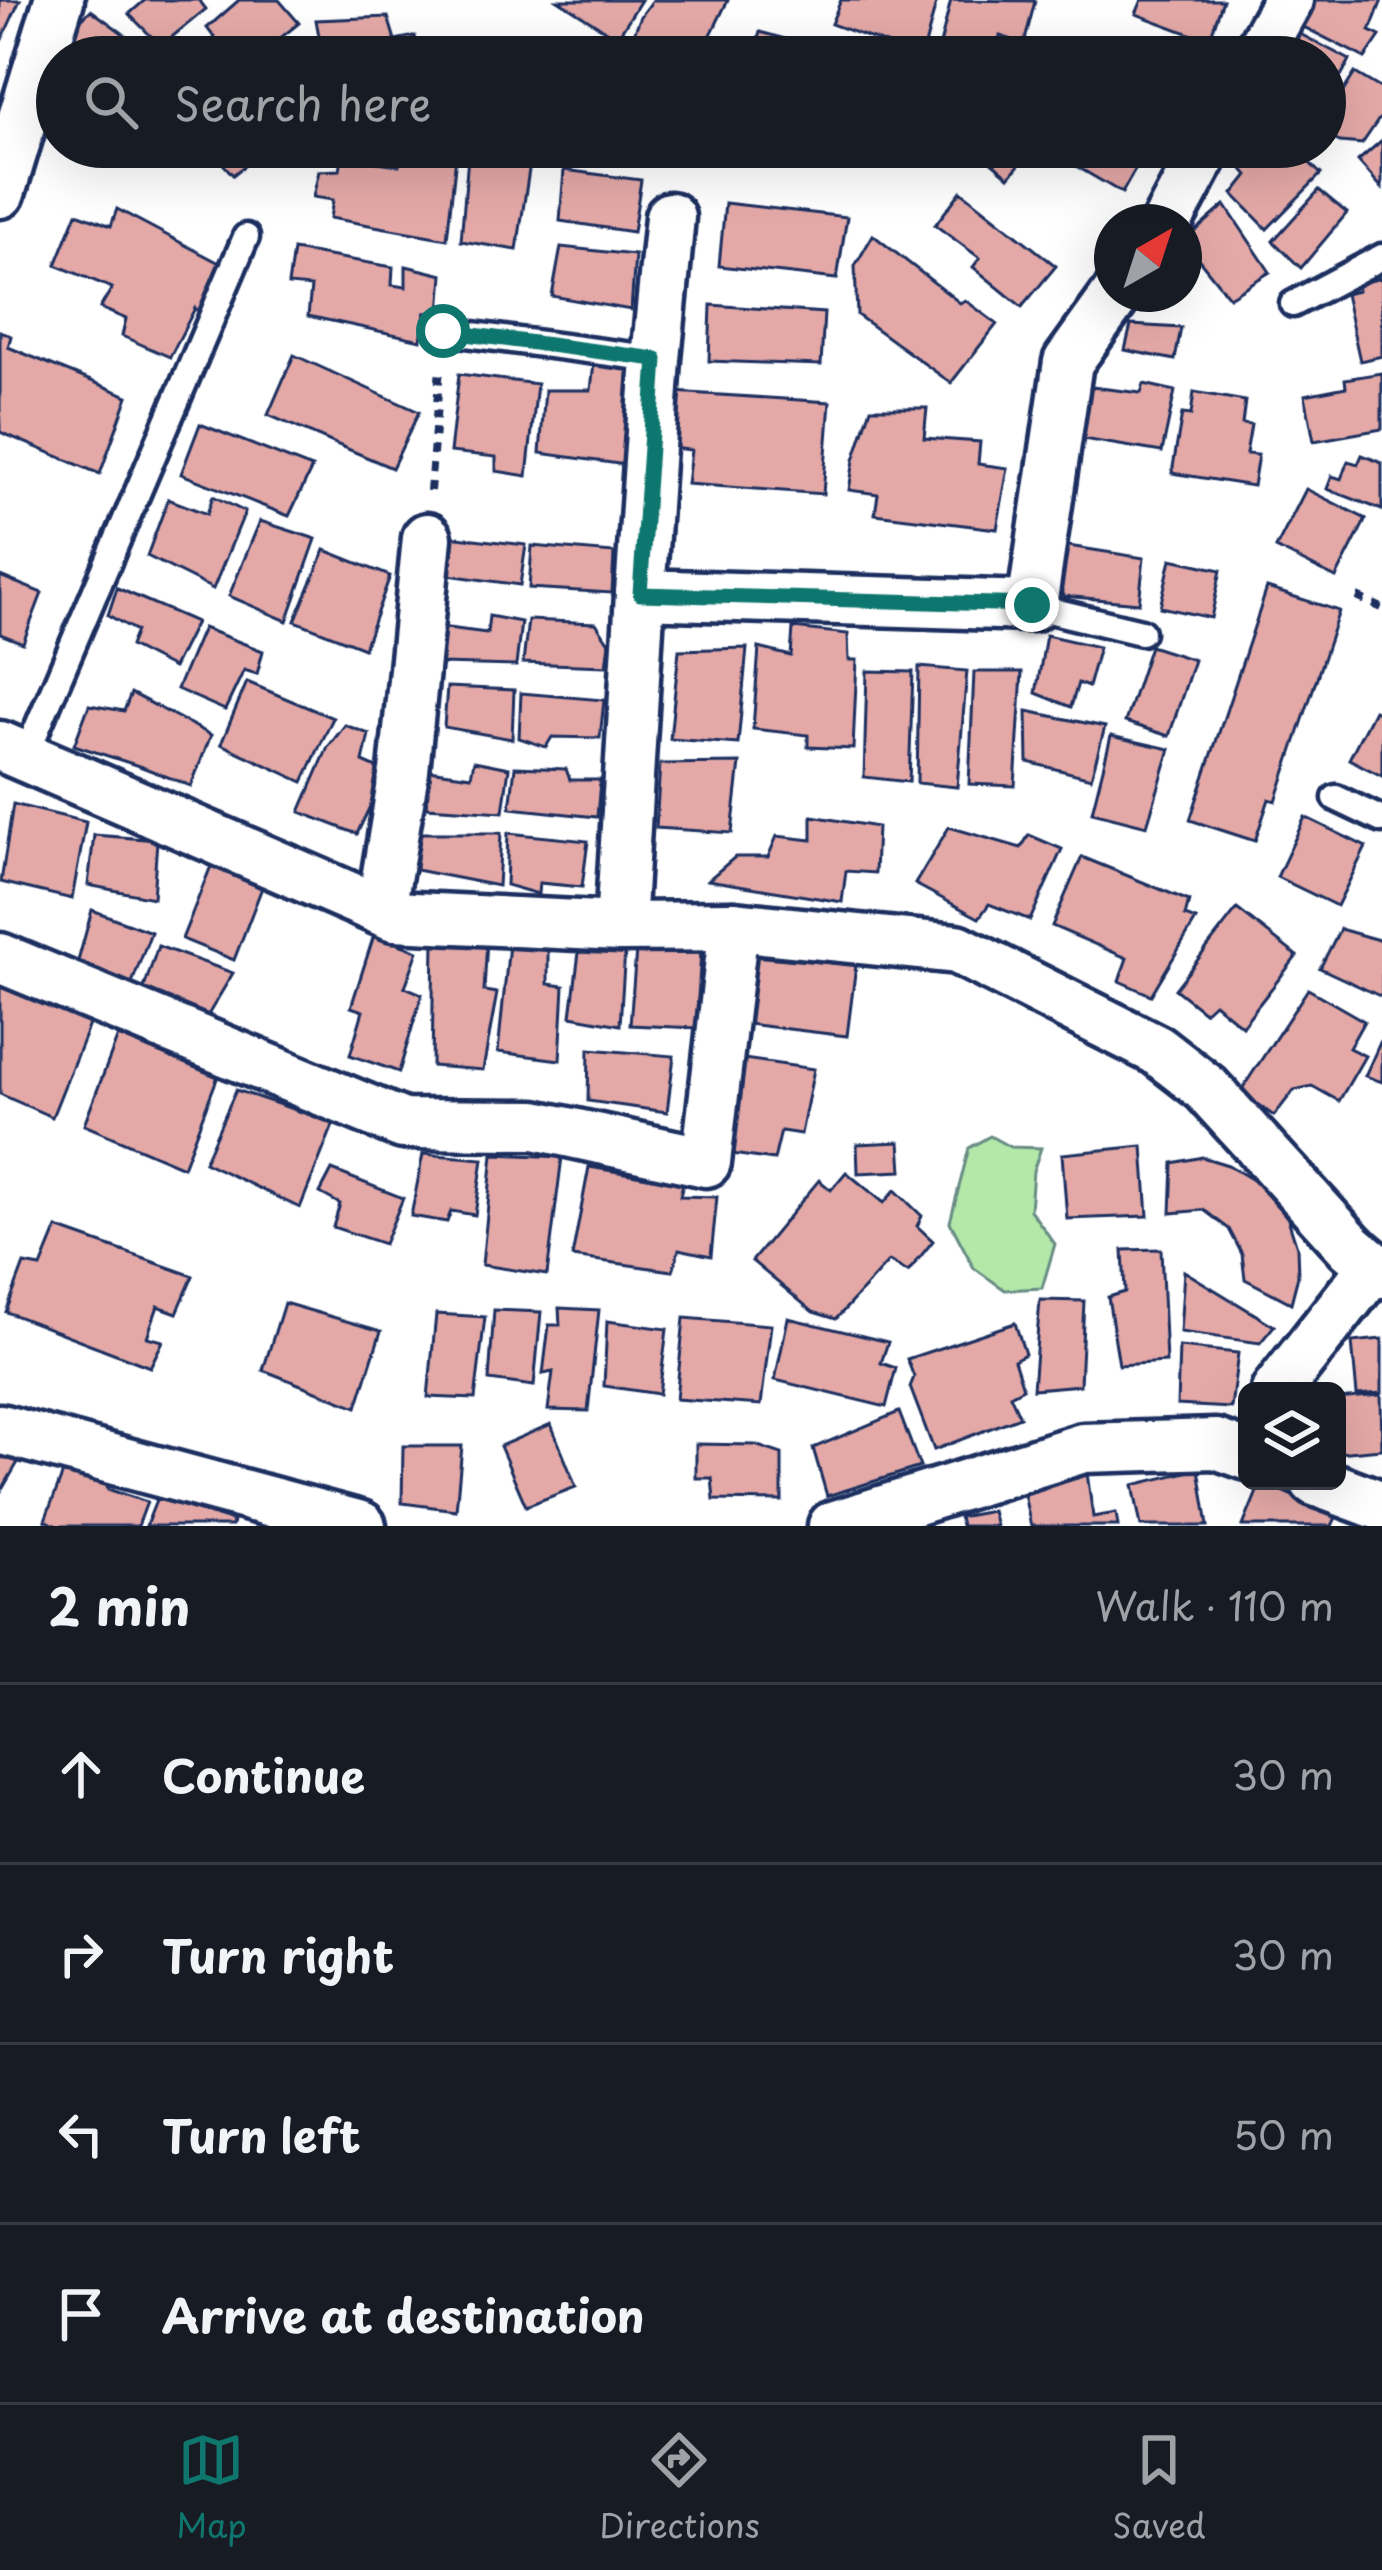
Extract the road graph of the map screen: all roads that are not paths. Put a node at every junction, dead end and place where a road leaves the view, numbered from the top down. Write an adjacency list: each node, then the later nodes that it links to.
1 (59, 0): 3 (street)
2 (1288, 0): 4 (street)
3 (46, 36)
4 (1268, 36)
5 (36, 61): 6 (street)
6 (8, 136): 8 (street)
7 (1197, 168): 9 (street)
8 (0, 194)
9 (1177, 204)
10 (670, 217): 16 (street)
11 (246, 238): 21 (lane)
12 (1382, 257): 13 (lane)
13 (1293, 304)
14 (1104, 312): 19 (street)
15 (443, 331): 16 (lane)
16 (656, 359): 18 (street)
17 (427, 538): 24 (street)
18 (640, 594): 19 (street); 26 (street)
19 (1032, 605): 20 (lane)
20 (1141, 632)
21 (13, 752): 24 (street)
22 (1336, 798): 23 (lane)
23 (1382, 820)
24 (381, 910): 26 (street)
25 (734, 926): 26 (street); 27 (street); 28 (street)
26 (620, 927)
27 (0, 958)
28 (1378, 1270): 29 (street)
29 (1284, 1382)
30 (0, 1429): 35 (street)
31 (1238, 1444): 34 (street)
32 (1339, 1490): 33 (street)
33 (1382, 1506)
34 (908, 1514): 37 (street)
35 (275, 1515): 36 (street)
36 (362, 1526)
37 (833, 1526)

